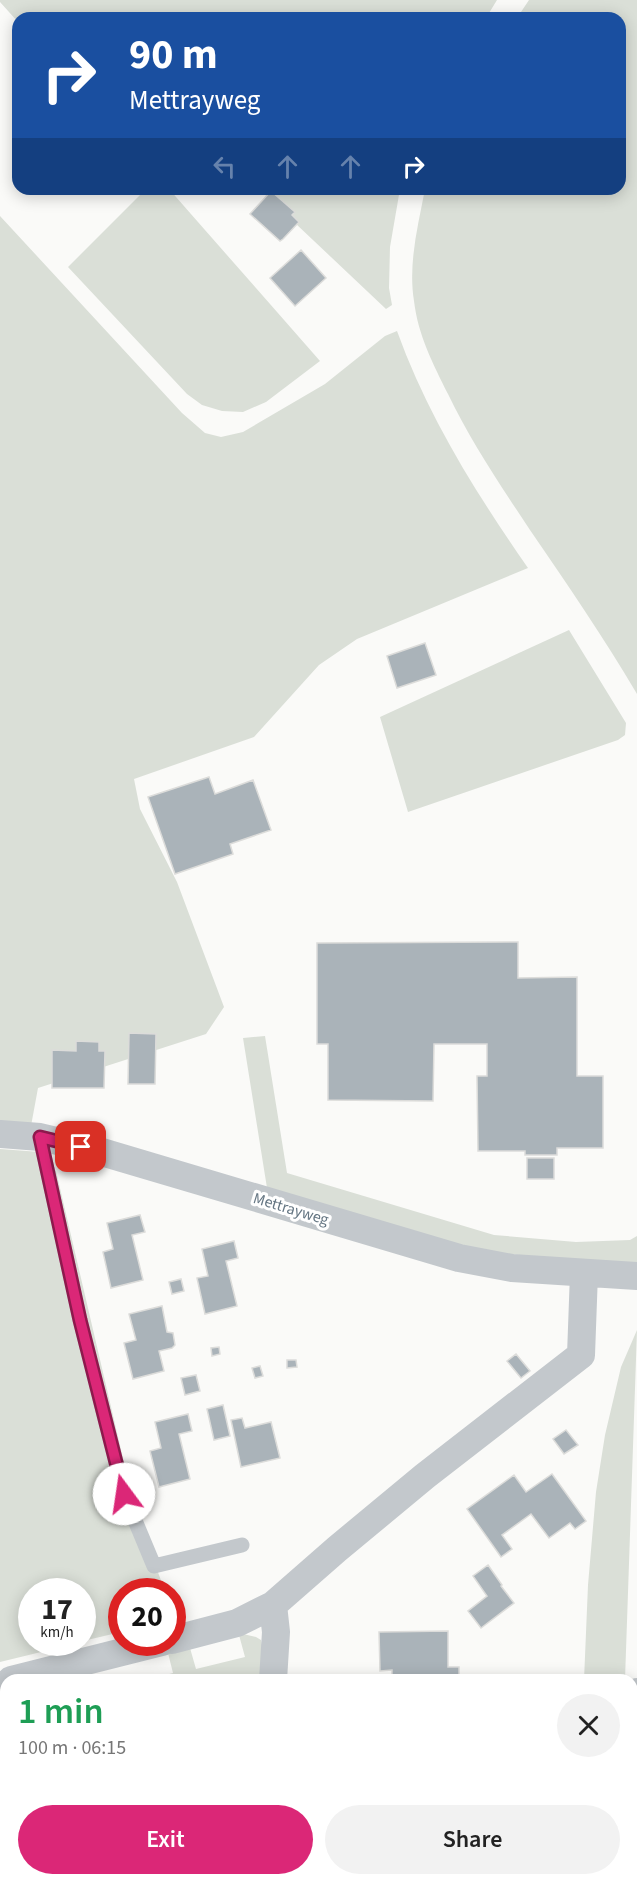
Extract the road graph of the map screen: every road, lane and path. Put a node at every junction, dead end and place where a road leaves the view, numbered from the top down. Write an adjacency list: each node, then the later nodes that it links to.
1 (0, 1134): 2 (street, Mettrayweg)
2 (40, 1137): 3 (street, Mettrayweg); 5 (lane)
3 (584, 1273): 4 (street, Mettrayweg); 6 (street)
4 (637, 1276)
5 (242, 1545)
6 (273, 1605): 7 (street); 10 (street)
7 (186, 1636)
8 (108, 1656): 9 (street)
9 (35, 1674)
10 (273, 1674)

